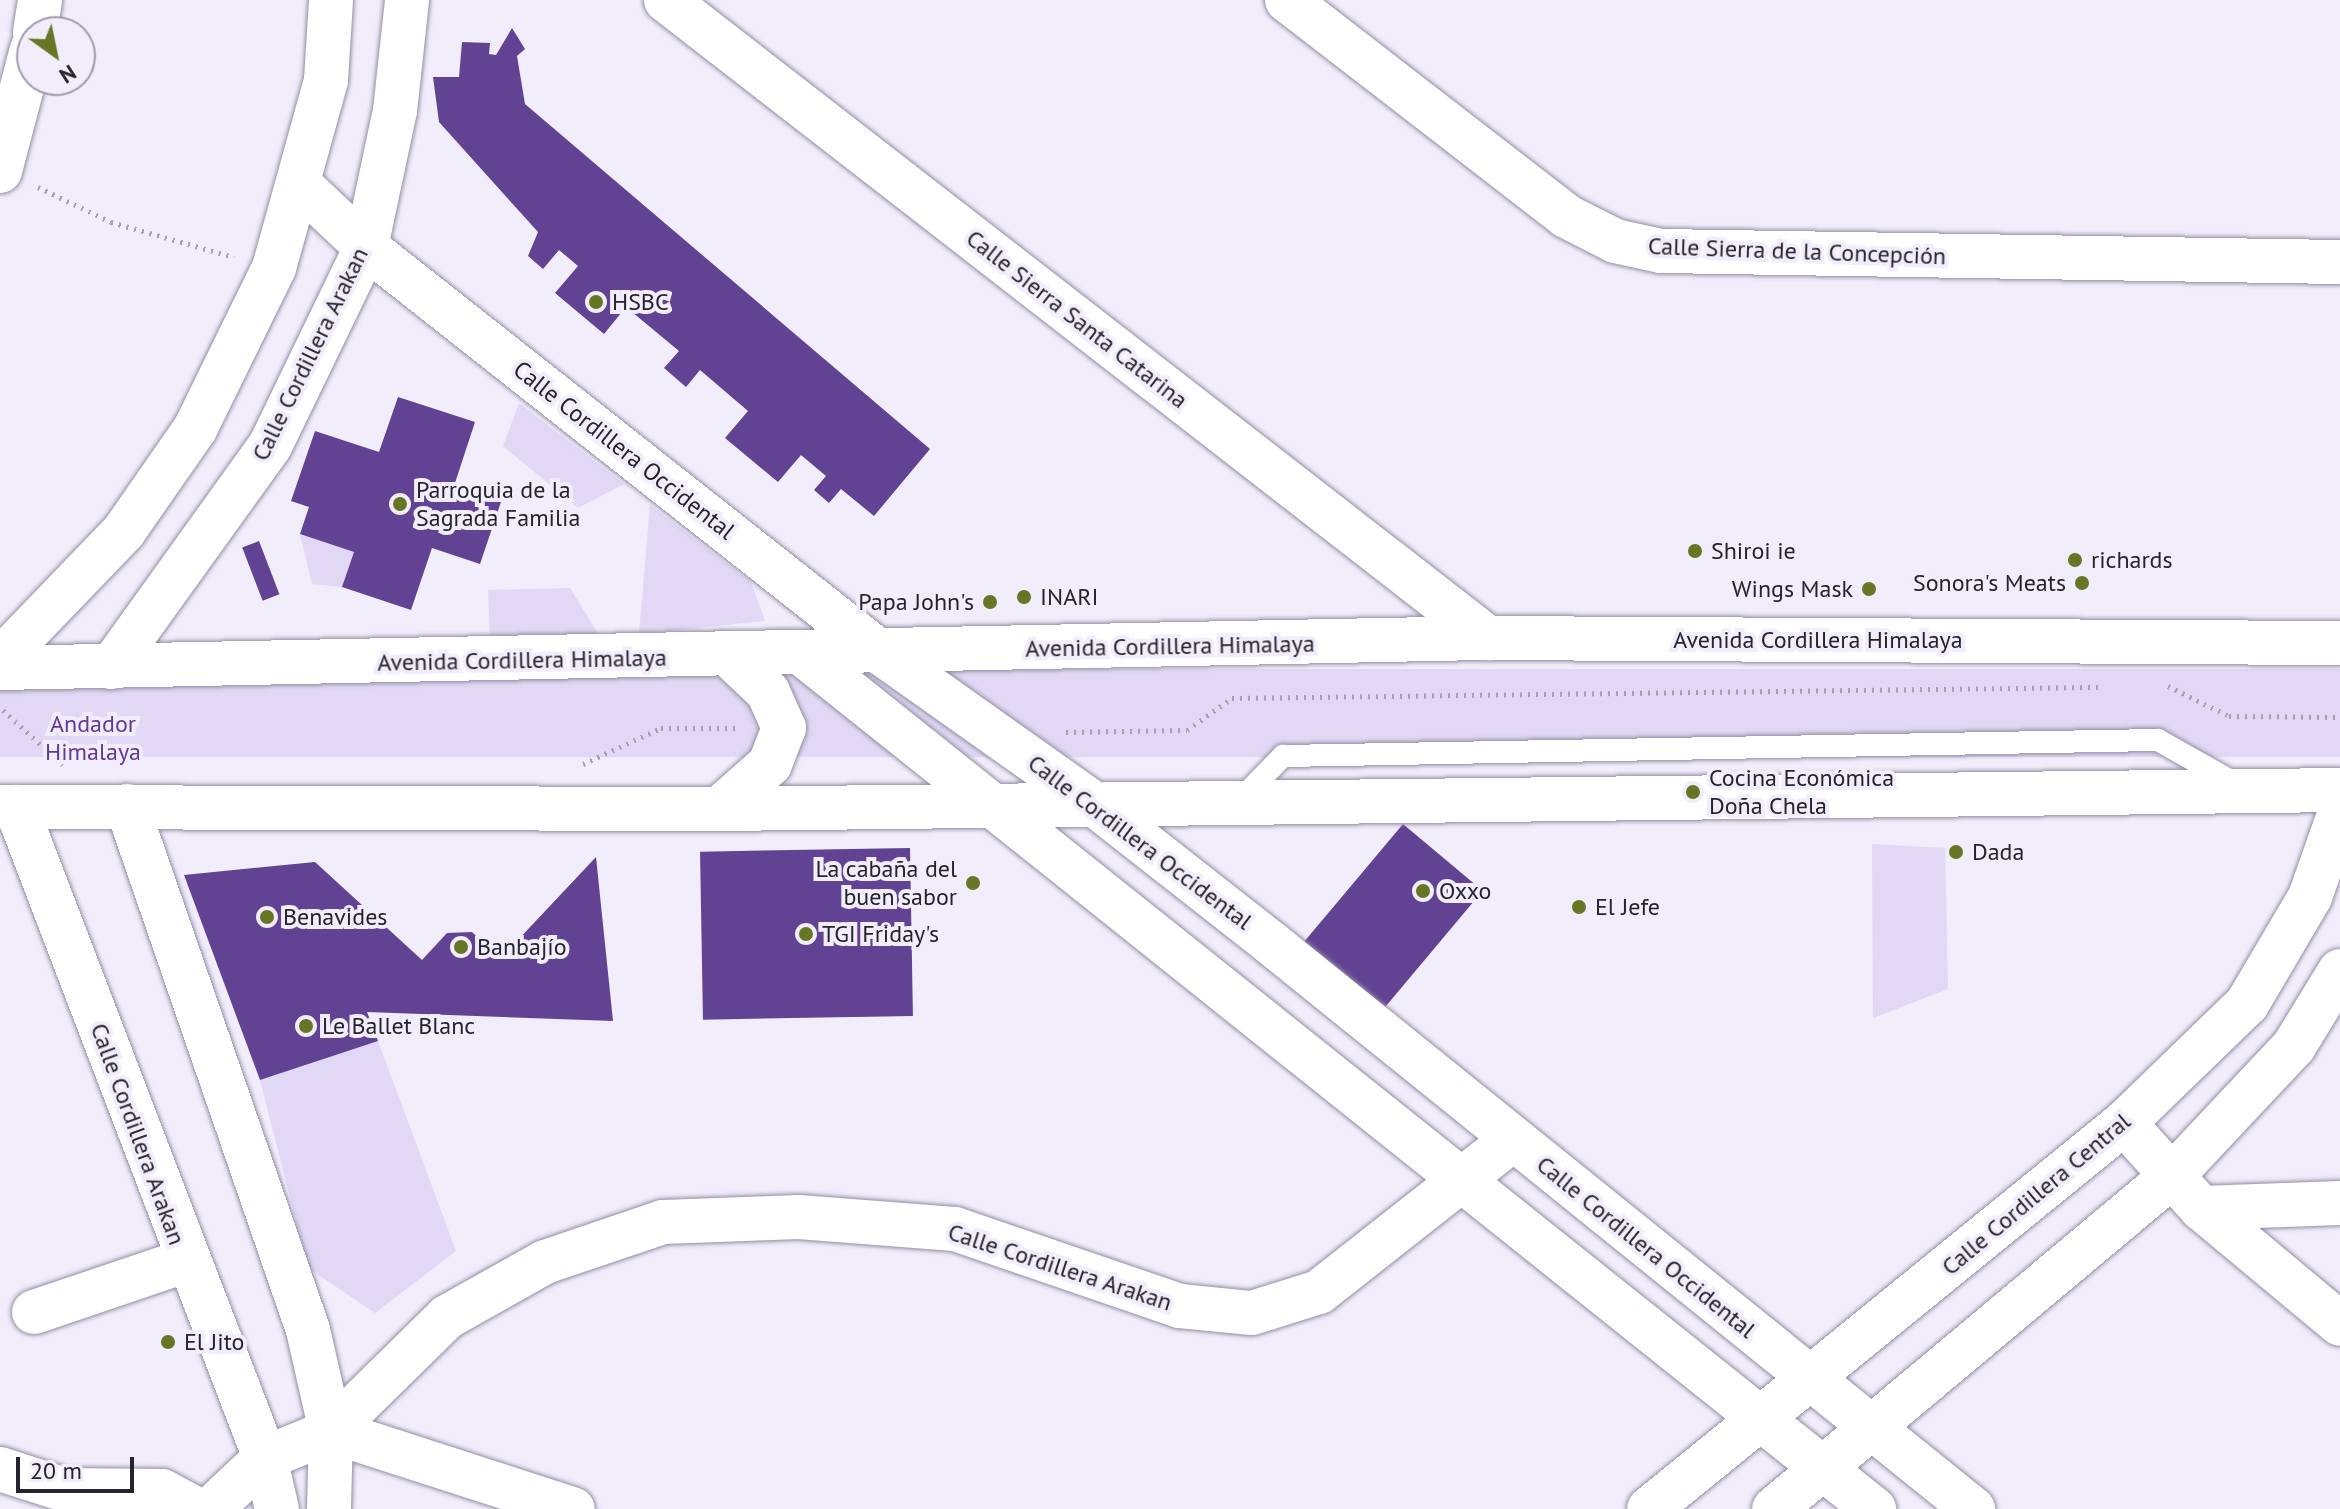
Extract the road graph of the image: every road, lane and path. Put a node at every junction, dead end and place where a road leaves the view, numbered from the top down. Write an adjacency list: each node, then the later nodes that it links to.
1 (331, 0): 7 (street)
2 (407, 0): 8 (street, Calle Cordillera Arakan)
3 (666, 0): 11 (street, Calle Sierra Santa Catarina)
4 (1287, 0): 9 (street, Calle Sierra de la Concepción)
5 (16, 95): 6 (street)
6 (0, 170): 10 (path)
7 (300, 185): 8 (street, Calle Cordillera Occidental); 10 (street)
8 (366, 247): 13 (street, Calle Cordillera Occidental); 17 (street, Calle Cordillera Arakan)
9 (2340, 262)
10 (274, 268): 16 (street)
11 (1488, 638): 12 (street, Avenida Cordillera Himalaya); 13 (street, Avenida Cordillera Himalaya)
12 (2340, 643)
13 (881, 653): 15 (street, Avenida Cordillera Himalaya); 24 (street, Calle Cordillera Occidental)
14 (730, 656): 15 (street, Avenida Cordillera Himalaya); 17 (street, Avenida Cordillera Himalaya); 23 (street)
15 (805, 656): 31 (street)
16 (0, 660)
17 (111, 667): 18 (street, Avenida Cordillera Himalaya)
18 (0, 668)
19 (2152, 686): 22 (path)
20 (2105, 687): 24 (path)
21 (0, 710): 26 (path)
22 (2340, 717)
23 (784, 728): 25 (path); 32 (street)
24 (994, 733): 28 (street, Calle Cordillera Occidental)
25 (572, 764)
26 (68, 770)
27 (2340, 790): 28 (street)
28 (1090, 801): 31 (street); 36 (street, Calle Cordillera Occidental)
29 (127, 806): 30 (street); 32 (street); 46 (street)
30 (8, 807): 40 (street, Calle Cordillera Arakan)
31 (987, 807): 32 (street); 37 (street)
32 (719, 809)
33 (2340, 812): 35 (street, Calle Cordillera Central)
34 (2340, 971): 38 (street)
35 (2124, 1123): 38 (street); 43 (street, Calle Cordillera Central)
36 (1512, 1140): 37 (street, Calle Cordillera Arakan); 43 (street, Calle Cordillera Occidental)
37 (1462, 1187): 44 (street); 46 (street, Calle Cordillera Arakan)
38 (2186, 1192): 39 (street); 42 (street); 45 (street)
39 (2340, 1203)
40 (185, 1261): 41 (street); 47 (street, Calle Cordillera Arakan)
41 (34, 1312)
42 (2340, 1324)
43 (1811, 1380): 44 (street, Calle Cordillera Central); 45 (street, Calle Cordillera Occidental)
44 (1759, 1422): 48 (street); 55 (street, Calle Cordillera Central)
45 (1873, 1427): 48 (street); 58 (street, Calle Cordillera Occidental)
46 (331, 1431): 47 (street, Calle Cordillera Arakan); 53 (street); 54 (street)
47 (265, 1458): 51 (street, Calle Cordillera Arakan); 52 (street)
48 (1824, 1468): 56 (street); 57 (street)
49 (0, 1469): 50 (street)
50 (196, 1509)
51 (211, 1509)
52 (277, 1509)
53 (329, 1509)
54 (573, 1509)
55 (1649, 1509)
56 (1774, 1509)
57 (1874, 1509)
58 (1973, 1509)

